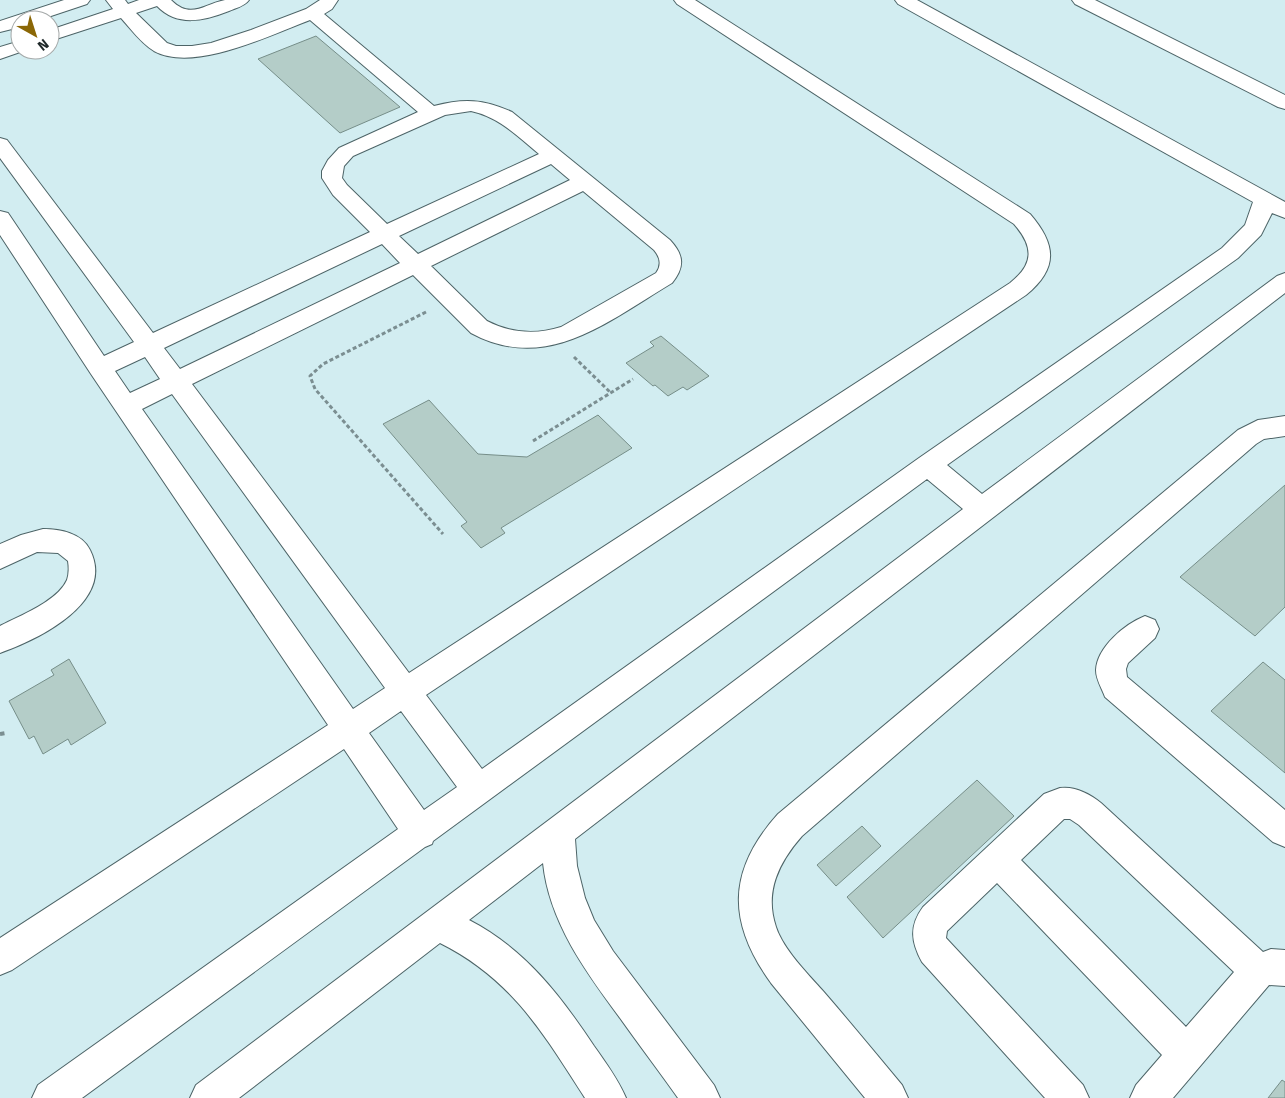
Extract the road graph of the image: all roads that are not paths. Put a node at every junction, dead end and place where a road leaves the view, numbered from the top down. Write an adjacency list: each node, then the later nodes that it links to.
1 (81, 0): 11 (street)
2 (156, 0): 9 (street)
3 (161, 0): 4 (street)
4 (240, 0)
5 (329, 0): 12 (street)
6 (683, 0): 34 (street)
7 (904, 0): 10 (street)
8 (1081, 0): 14 (street)
9 (120, 5): 12 (street); 13 (street)
10 (923, 6): 19 (street)
11 (51, 10)
12 (312, 13): 15 (street)
13 (60, 32)
14 (1285, 104)
15 (431, 113): 17 (street); 21 (street)
16 (0, 144): 24 (street)
17 (553, 155): 18 (street); 21 (street)
18 (584, 182): 22 (street); 22 (street)
19 (1274, 205): 29 (street)
20 (1, 220): 25 (street)
21 (385, 234): 22 (street); 24 (street)
22 (415, 264): 26 (street)
23 (1285, 280): 30 (street)
24 (149, 345): 25 (street); 26 (street)
25 (100, 368): 27 (street)
26 (176, 382): 27 (street); 34 (street)
27 (126, 406): 35 (street)
28 (1285, 426): 49 (street)
29 (928, 465): 30 (street); 36 (street)
30 (982, 509): 39 (street)
31 (0, 557): 33 (street)
32 (1145, 629): 37 (street)
33 (0, 640)
34 (405, 692): 35 (street); 36 (street)
35 (348, 729): 38 (street); 42 (street)
36 (478, 790): 38 (street)
37 (1285, 830)
38 (420, 833): 45 (street)
39 (558, 833): 41 (street); 48 (street)
40 (997, 859): 43 (street); 44 (street); 50 (street)
41 (438, 924): 46 (street); 47 (street)
42 (0, 958)
43 (1272, 970): 44 (street)
44 (1187, 1054): 51 (street)
45 (51, 1098)
46 (209, 1098)
47 (607, 1098)
48 (701, 1098)
49 (889, 1098)
50 (1070, 1098)
51 (1149, 1098)

